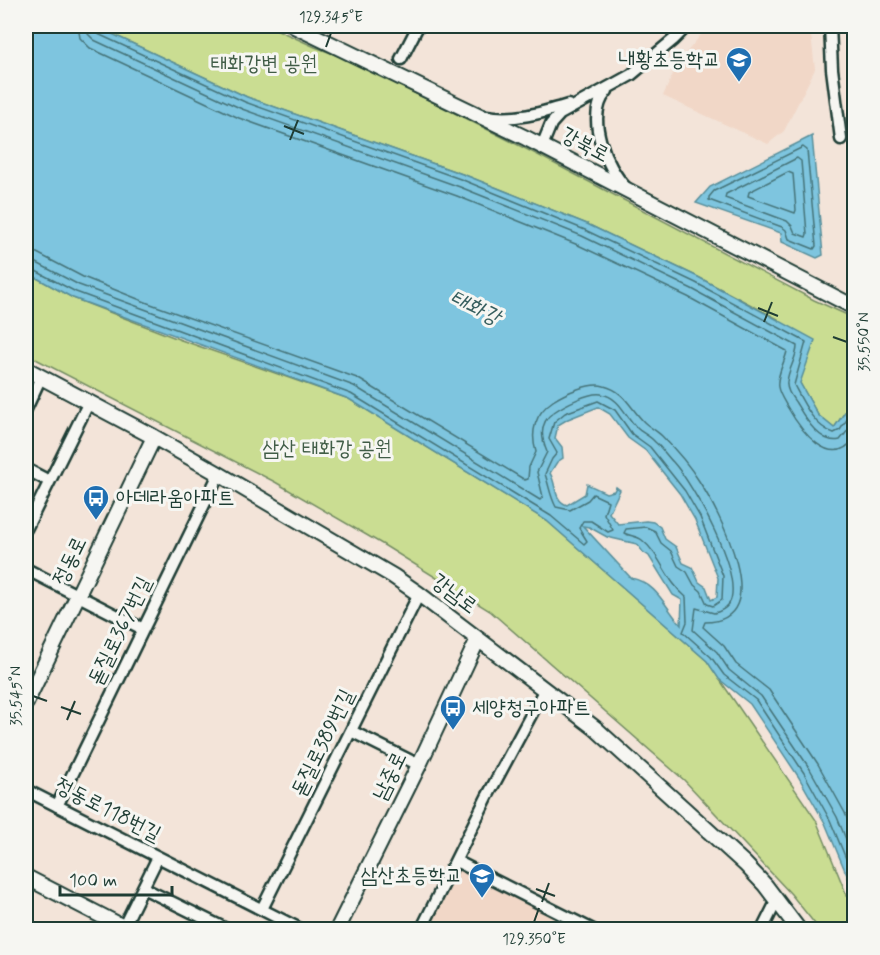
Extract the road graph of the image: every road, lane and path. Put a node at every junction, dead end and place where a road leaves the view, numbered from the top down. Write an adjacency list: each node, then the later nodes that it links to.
1 (294, 26): 8 (main road, 강북로)
2 (418, 26): 5 (street)
3 (687, 26): 6 (street)
4 (830, 26): 9 (street)
5 (401, 59)
6 (612, 86): 7 (street); 11 (street)
7 (580, 102): 8 (street); 10 (street)
8 (475, 113): 10 (main road, 강북로)
9 (841, 140)
10 (542, 146): 11 (main road, 강북로)
11 (633, 194): 12 (main road, 강북로)
12 (855, 307)
13 (26, 369): 14 (main road, 강남로)
14 (41, 377): 15 (main road, 강남로); 16 (street)
15 (89, 402): 17 (main road, 강남로); 20 (street)
16 (26, 408)
17 (154, 437): 19 (main road, 강남로); 24 (main road, 정동로)
18 (26, 469): 20 (street)
19 (219, 474): 23 (main road, 강남로); 25 (street, 돋질로367번길)
20 (49, 481): 21 (street)
21 (26, 529)
22 (26, 569): 24 (street)
23 (419, 594): 26 (main road, 강남로); 29 (street, 돋질로389번길)
24 (76, 596): 25 (street); 28 (main road, 정동로)
25 (143, 629): 32 (street, 돋질로367번길)
26 (478, 639): 27 (main road, 강남로); 30 (main road, 남중로)
27 (545, 689): 34 (street); 35 (main road, 강남로)
28 (26, 703)
29 (351, 731): 30 (street); 39 (street, 돋질로389번길)
30 (419, 765): 44 (main road, 남중로)
31 (26, 790): 32 (street, 정동로118번길)
32 (57, 806): 33 (street, 정동로118번길)
33 (158, 857): 37 (street); 39 (street, 정동로118번길)
34 (456, 861): 45 (street); 46 (street)
35 (745, 864): 38 (main road, 강남로); 50 (main road)
36 (26, 877): 41 (main road)
37 (143, 888): 41 (street); 42 (street)
38 (777, 900): 40 (main road, 강남로); 47 (street)
39 (262, 909): 43 (street, 정동로118번길)
40 (788, 915): 48 (main road); 49 (main road, 강남로)
41 (125, 929)
42 (228, 930)
43 (302, 930)
44 (337, 930)
45 (421, 930)
46 (593, 930)
47 (762, 930)
48 (793, 930)
49 (799, 930)
50 (809, 930)

